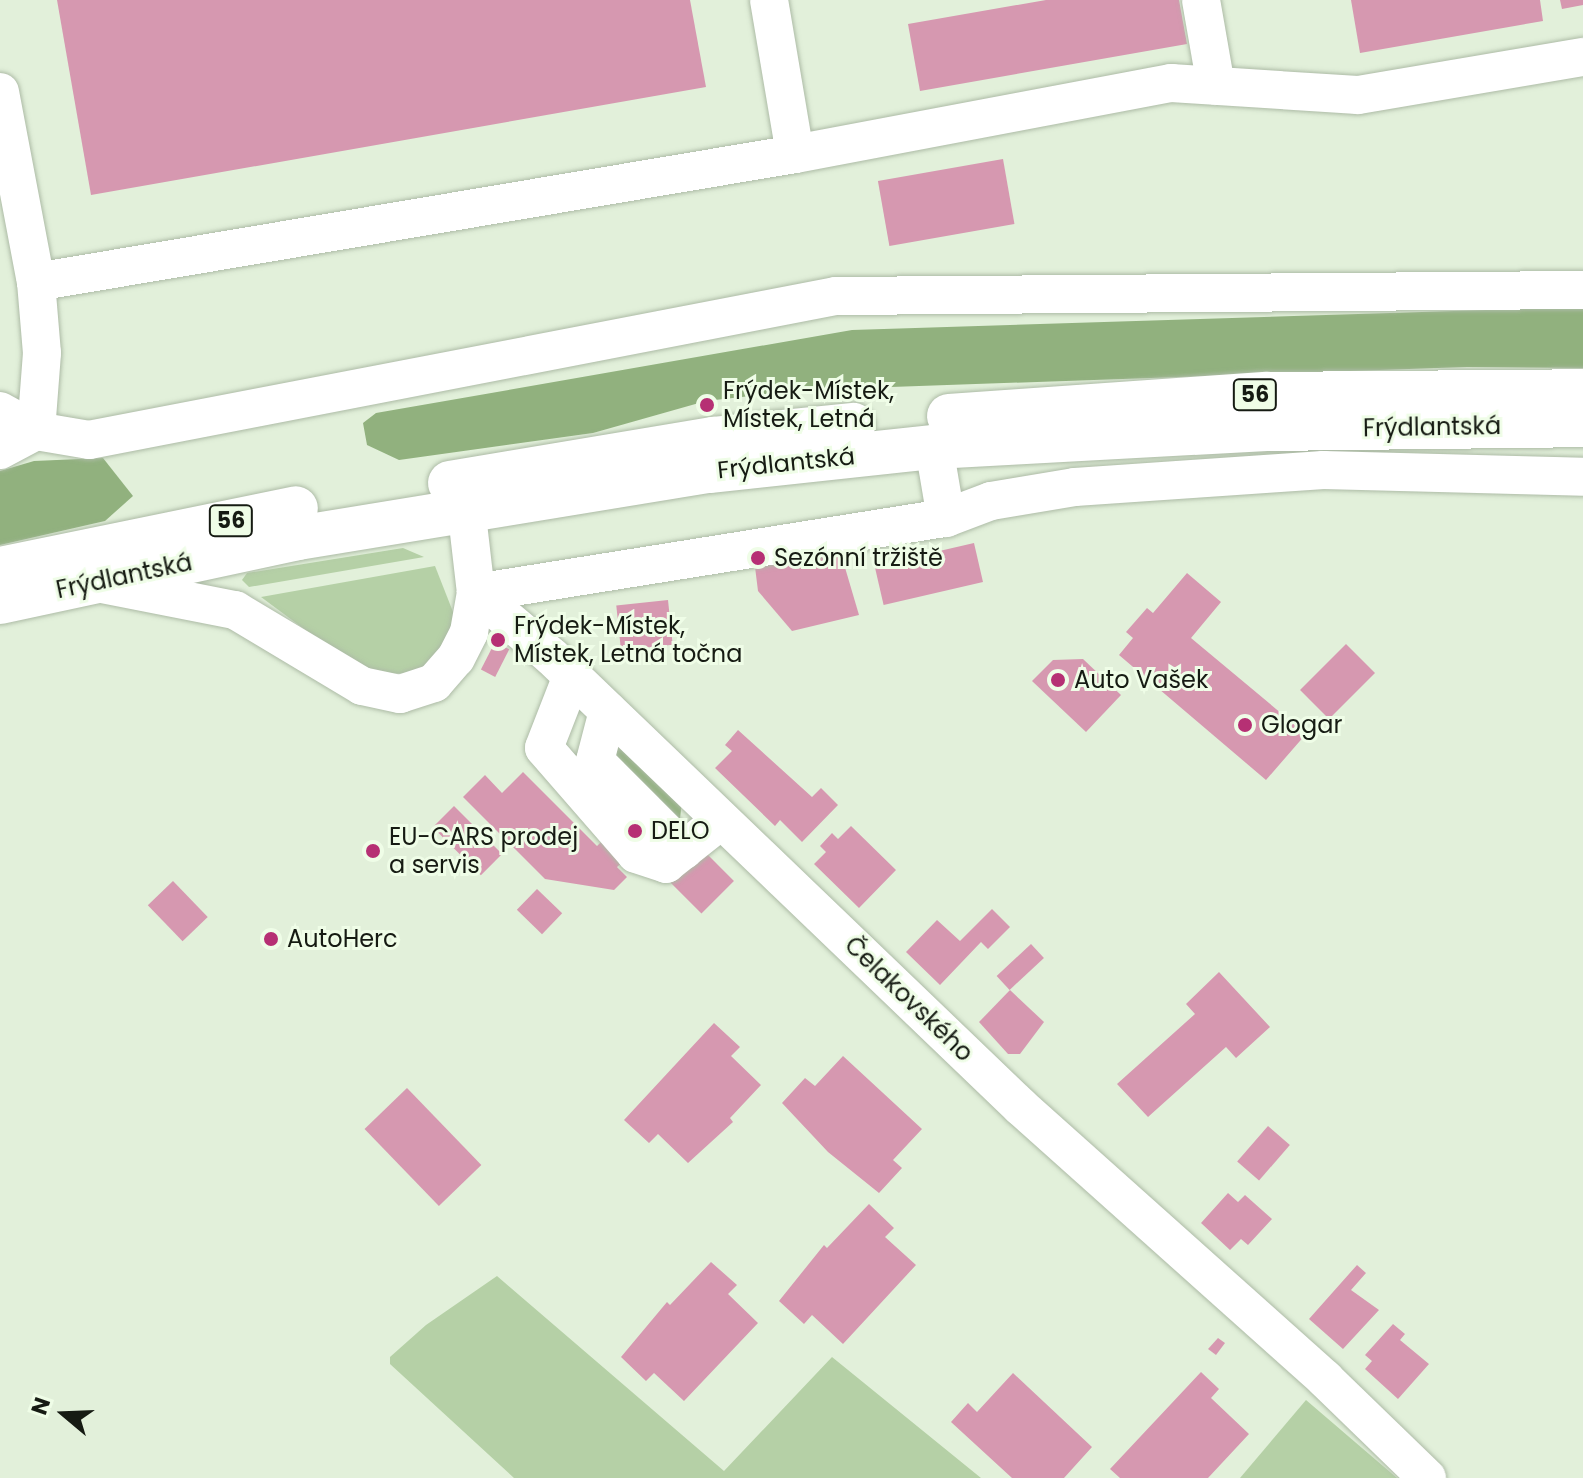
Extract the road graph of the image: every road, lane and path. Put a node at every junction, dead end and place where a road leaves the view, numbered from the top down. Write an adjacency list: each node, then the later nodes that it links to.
1 (769, 0): 6 (street)
2 (1201, 0): 4 (street)
3 (1583, 57): 4 (street)
4 (1216, 86): 6 (street)
5 (0, 92): 7 (street)
6 (795, 154): 7 (street)
7 (36, 282): 12 (street)
8 (1583, 290): 12 (street)
9 (1583, 391): 16 (main road, Frýdlantská / 56)
10 (0, 411): 12 (street)
11 (1583, 425): 13 (main road, Frýdlantská / 56)
12 (36, 431): 14 (street)
13 (934, 447): 16 (main road, Frýdlantská / 56); 17 (street)
14 (0, 450)
15 (1583, 477): 17 (street)
16 (465, 496): 18 (main road, Frýdlantská / 56); 19 (main road, Frýdlantská / 56); 20 (street)
17 (946, 518): 20 (street)
18 (0, 569)
19 (94, 582): 20 (street); 21 (main road, Frýdlantská / 56)
20 (476, 593): 22 (street, Čelakovského)
21 (0, 602)
22 (572, 676): 23 (street, Čelakovského); 25 (street)
23 (608, 711): 24 (street, Čelakovského); 25 (street)
24 (720, 821): 25 (street); 26 (street, Čelakovského)
25 (684, 850)
26 (1427, 1478)

